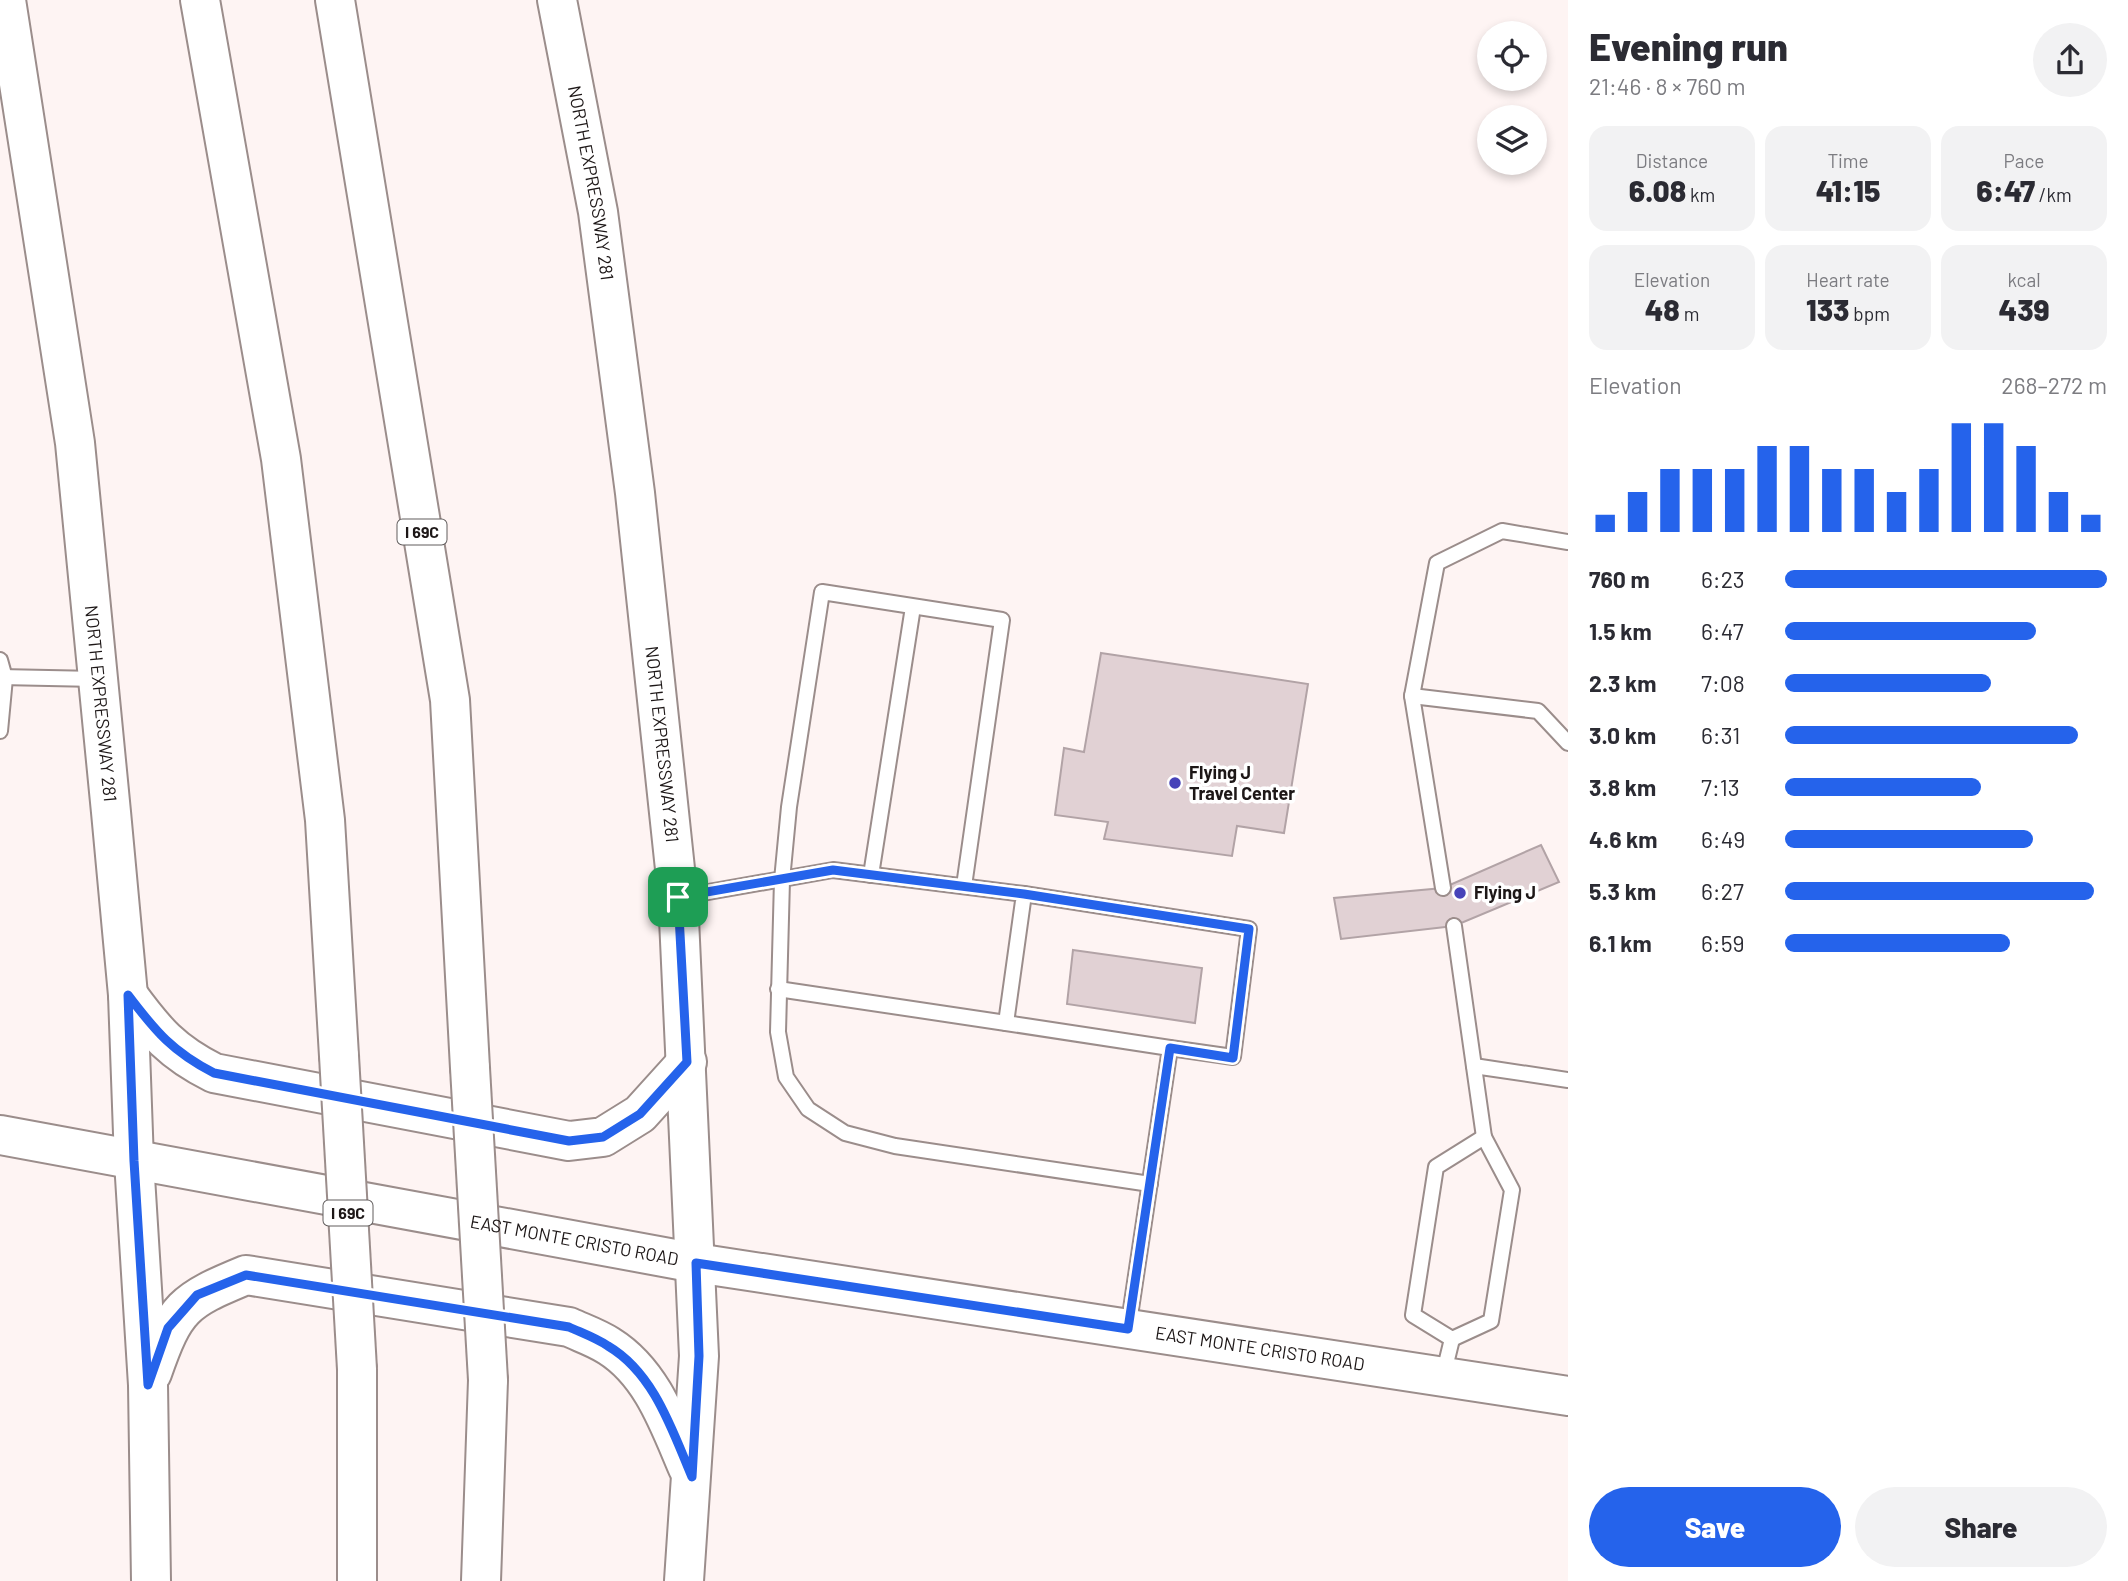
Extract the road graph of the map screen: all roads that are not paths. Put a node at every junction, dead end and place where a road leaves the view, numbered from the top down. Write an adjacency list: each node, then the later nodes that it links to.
1 (6, 0): 9 (main road, NORTH EXPRESSWAY 281)
2 (200, 0): 39 (main road, I 69C, bridge)
3 (335, 0): 40 (main road, I 69C, bridge)
4 (557, 0): 18 (main road, NORTH EXPRESSWAY 281)
5 (1568, 542): 10 (lane)
6 (913, 607): 13 (lane); 14 (lane); 15 (lane)
7 (0, 660): 8 (lane)
8 (2, 678): 9 (lane); 11 (lane)
9 (99, 679): 21 (main road, NORTH EXPRESSWAY 281)
10 (1412, 696): 12 (lane); 16 (lane)
11 (0, 731)
12 (1568, 743)
13 (872, 875): 14 (lane); 15 (lane)
14 (782, 880): 18 (lane); 20 (lane)
15 (964, 887): 17 (lane)
16 (1443, 888)
17 (1024, 894): 22 (lane); 23 (lane)
18 (678, 897): 24 (main road, NORTH EXPRESSWAY 281)
19 (1454, 926): 25 (lane)
20 (778, 989): 22 (lane); 30 (lane)
21 (128, 995): 24 (main road); 29 (main road, NORTH EXPRESSWAY 281)
22 (1006, 1023): 23 (lane)
23 (1170, 1048): 30 (lane)
24 (687, 1062): 31 (main road, NORTH EXPRESSWAY 281)
25 (1474, 1066): 26 (lane); 28 (lane)
26 (1568, 1080)
27 (0, 1135): 29 (main road, EAST MONTE CRISTO ROAD)
28 (1485, 1137): 33 (lane); 33 (lane)
29 (134, 1161): 31 (main road, EAST MONTE CRISTO ROAD); 35 (main road, NORTH EXPRESSWAY 281)
30 (1150, 1184): 32 (lane)
31 (696, 1263): 32 (main road, EAST MONTE CRISTO ROAD); 37 (main road, NORTH EXPRESSWAY 281)
32 (1128, 1329): 34 (main road, EAST MONTE CRISTO ROAD)
33 (1452, 1339): 34 (lane)
34 (1443, 1377): 36 (main road, EAST MONTE CRISTO ROAD)
35 (148, 1385): 37 (main road); 38 (main road, NORTH EXPRESSWAY 281)
36 (1568, 1396)
37 (692, 1477): 41 (main road, NORTH EXPRESSWAY 281)
38 (151, 1581)
39 (357, 1581)
40 (481, 1581)
41 (684, 1581)

